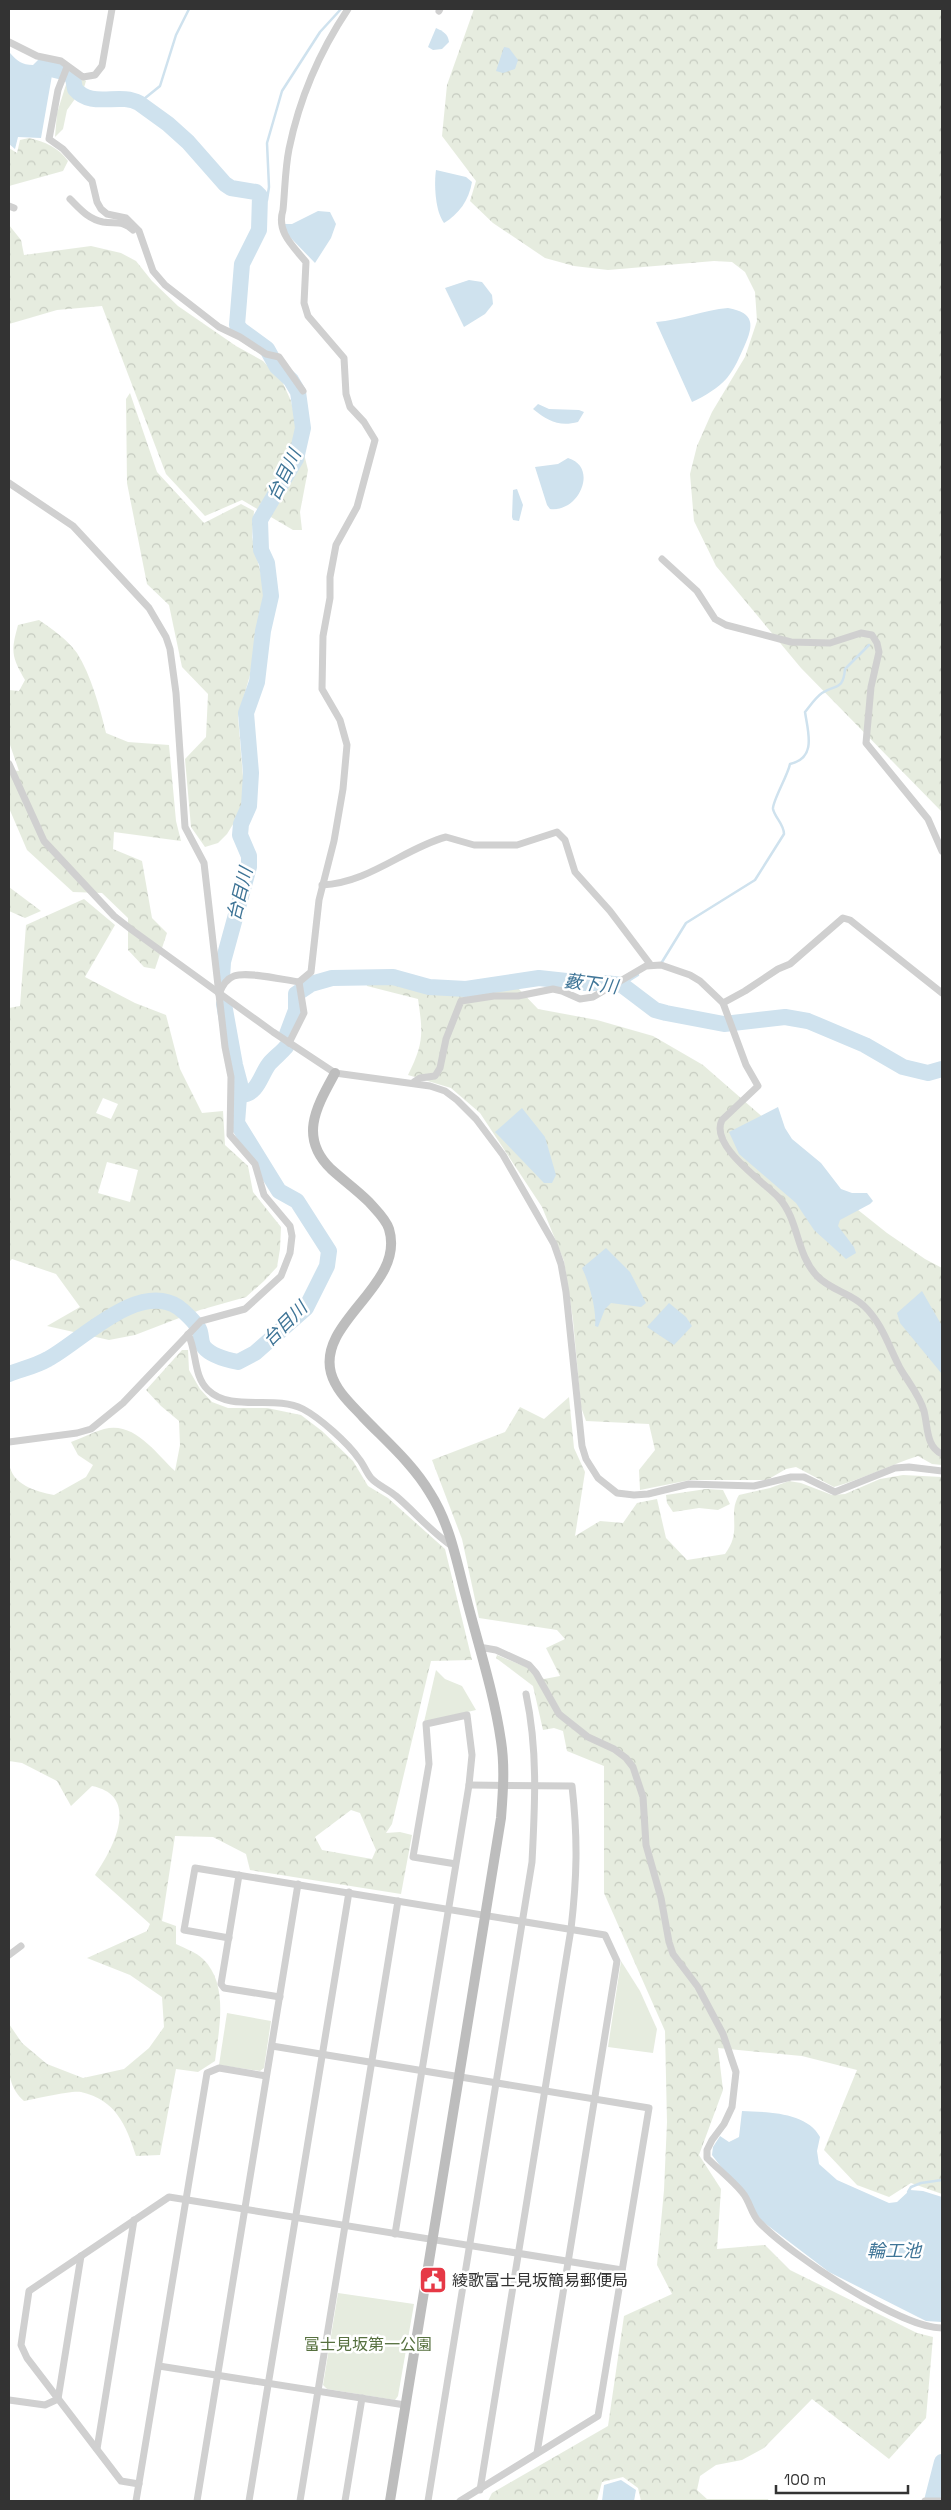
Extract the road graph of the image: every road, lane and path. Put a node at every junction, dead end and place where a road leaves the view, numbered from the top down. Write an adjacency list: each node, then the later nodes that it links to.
1 (112, 9): 4 (street)
2 (348, 9): 12 (street)
3 (9, 42): 4 (street)
4 (67, 67): 6 (street)
5 (70, 198): 6 (street)
6 (143, 242): 7 (street)
7 (303, 391)
8 (9, 483): 16 (street)
9 (662, 558): 11 (street)
10 (9, 764): 16 (street)
11 (942, 851)
12 (322, 885): 13 (street); 14 (street)
13 (650, 964): 17 (street); 20 (street)
14 (300, 986): 16 (street); 18 (street)
15 (942, 993): 17 (street)
16 (219, 994): 18 (street); 21 (street)
17 (723, 1003): 23 (street)
18 (289, 1043): 19 (street)
19 (335, 1073): 20 (street); 25 (street)
20 (414, 1082): 24 (street)
21 (191, 1331): 22 (street); 25 (street)
22 (9, 1442)
23 (942, 1454)
24 (942, 1471)
25 (452, 1546): 26 (street)
26 (479, 1648): 29 (street); 65 (street)
27 (526, 1694): 30 (street)
28 (469, 1785): 29 (street); 31 (street); 31 (street)
29 (504, 1786): 30 (street); 37 (street)
30 (536, 1786): 38 (street); 39 (street)
31 (456, 1864): 36 (street)
32 (239, 1875): 33 (street); 40 (street); 40 (street)
33 (298, 1884): 34 (street); 43 (street)
34 (349, 1892): 35 (street); 45 (street)
35 (398, 1900): 36 (street); 46 (street)
36 (449, 1908): 37 (street); 47 (street)
37 (486, 1914): 38 (street); 49 (street)
38 (523, 1921): 39 (street); 50 (street)
39 (571, 1929): 51 (street); 52 (street)
40 (229, 1938): 43 (street)
41 (21, 1946): 42 (street)
42 (9, 1955)
43 (280, 1998): 44 (street)
44 (272, 2046): 45 (street); 48 (street)
45 (322, 2054): 46 (street); 55 (street)
46 (372, 2062): 47 (street); 57 (street)
47 (422, 2070): 49 (street); 58 (street)
48 (266, 2076): 53 (street); 54 (street)
49 (459, 2077): 50 (street); 59 (street)
50 (496, 2083): 51 (street); 60 (street)
51 (544, 2091): 52 (street); 61 (street)
52 (595, 2100): 63 (street); 64 (street)
53 (186, 2199): 54 (street); 56 (street); 66 (street)
54 (245, 2209): 55 (street); 67 (street)
55 (295, 2217): 57 (street); 68 (street)
56 (134, 2220): 62 (street); 74 (street)
57 (344, 2225): 58 (street); 69 (street)
58 (395, 2234): 59 (street)
59 (432, 2240): 60 (street); 73 (street)
60 (470, 2246): 61 (street); 84 (street)
61 (518, 2254): 63 (street); 77 (street)
62 (81, 2256): 71 (street); 71 (street)
63 (568, 2262): 64 (street); 75 (street)
64 (622, 2270): 75 (street)
65 (942, 2328)
66 (159, 2366): 67 (street); 76 (street)
67 (218, 2375): 68 (street); 79 (street)
68 (268, 2383): 69 (street); 80 (street)
69 (318, 2392): 70 (street); 81 (street)
70 (362, 2398): 73 (street); 82 (street)
71 (58, 2399): 72 (street); 74 (street)
72 (9, 2400)
73 (405, 2405): 83 (street)
74 (97, 2449): 76 (street)
75 (538, 2453): 77 (street)
76 (139, 2484): 78 (street)
77 (480, 2490): 85 (street)
78 (136, 2501)
79 (197, 2501)
80 (249, 2501)
81 (300, 2501)
82 (346, 2501)
83 (390, 2501)
84 (428, 2501)
85 (460, 2501)
86 (925, 2501): 87 (street)
87 (929, 2501): 88 (street)
88 (935, 2501): 89 (street)
89 (940, 2501)

